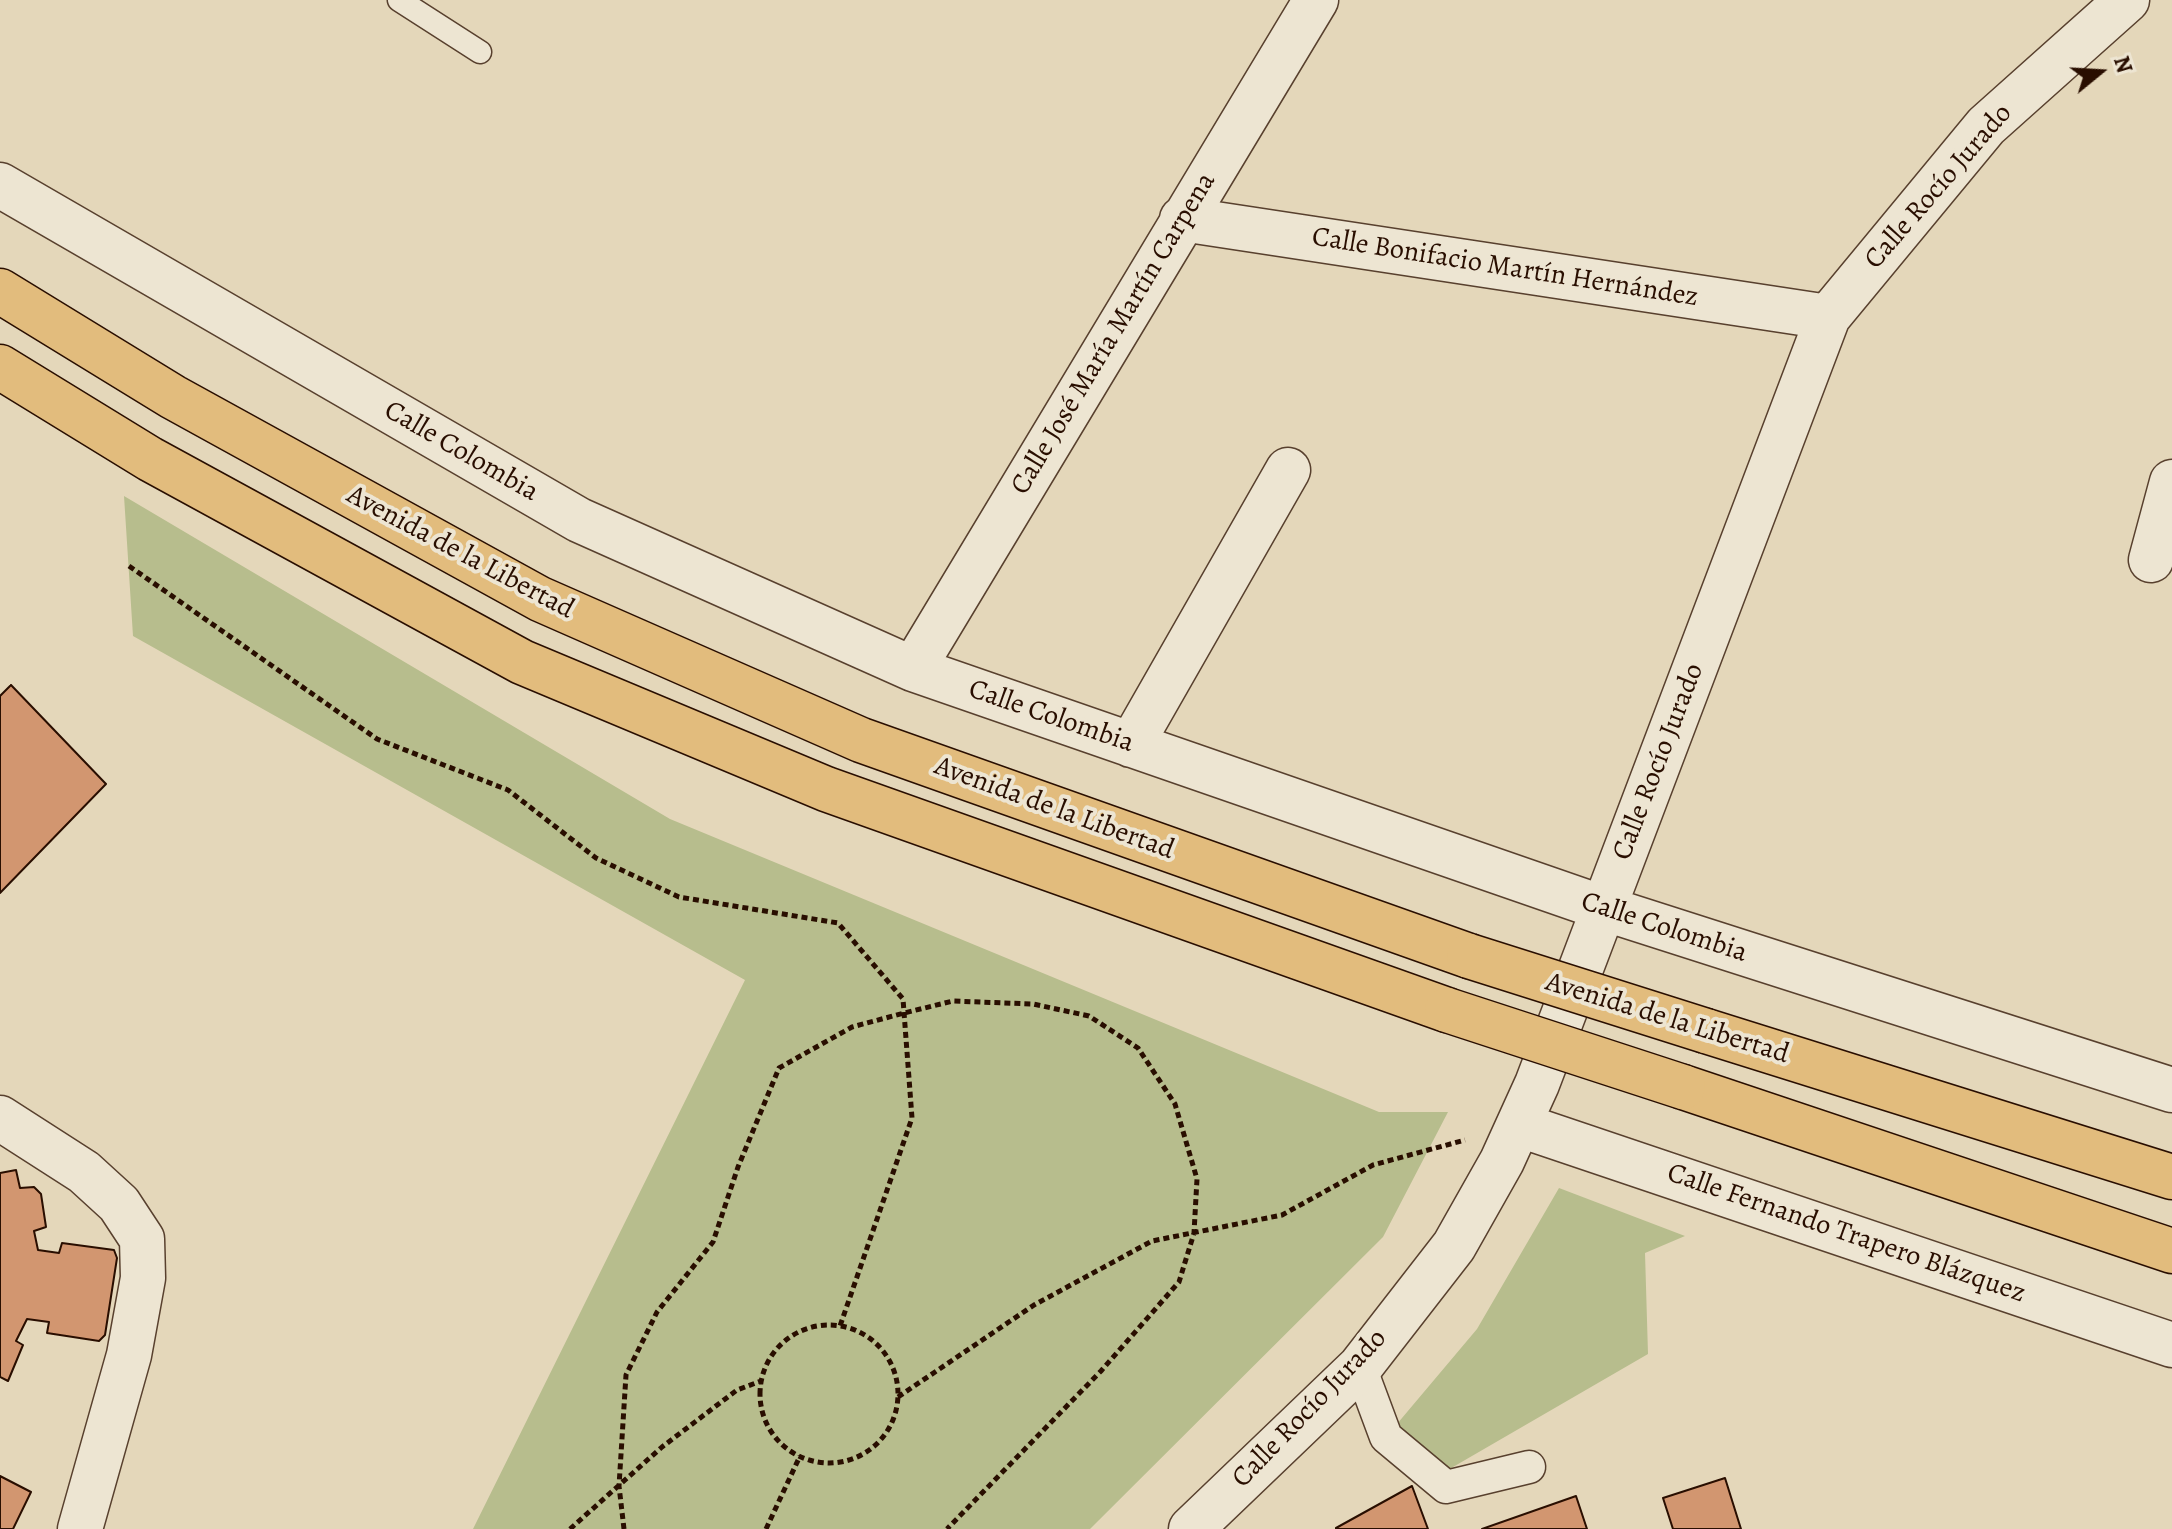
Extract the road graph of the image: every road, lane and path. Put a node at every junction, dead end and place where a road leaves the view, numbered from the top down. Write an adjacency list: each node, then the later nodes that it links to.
1 (399, 0): 4 (lane)
2 (1316, 0): 6 (street, Calle José María Martín Carpena)
3 (2127, 0): 8 (street, Calle Rocío Jurado)
4 (480, 52)
5 (0, 185): 14 (street, Calle Colombia)
6 (1182, 219): 8 (street, Calle Bonifacio Martín Hernández); 14 (street, Calle José María Martín Carpena)
7 (0, 291): 21 (main road, Avenida de la Libertad, bridge)
8 (1828, 317): 16 (street, Calle Rocío Jurado)
9 (0, 367): 23 (main road, Avenida de la Libertad, bridge)
10 (1288, 470): 15 (street)
11 (2172, 482): 12 (street)
12 (2151, 560)
13 (129, 566): 17 (path)
14 (913, 669): 15 (street, Calle Colombia)
15 (1131, 745): 16 (street, Calle Colombia)
16 (1603, 908): 18 (street, Calle Colombia); 20 (street, Calle Rocío Jurado)
17 (904, 1013): 22 (path); 24 (path); 31 (path)
18 (2172, 1090)
19 (0, 1118): 32 (street)
20 (1520, 1125): 22 (path); 25 (street, Calle Fernando Trapero Blázquez); 26 (street, Calle Rocío Jurado)
21 (2172, 1177)
22 (1194, 1233): 28 (path); 36 (path)
23 (2172, 1251)
24 (840, 1326): 27 (path); 28 (path)
25 (2172, 1345)
26 (1360, 1367): 30 (street); 37 (street, Calle Rocío Jurado)
27 (762, 1381): 29 (path); 31 (path)
28 (898, 1397): 29 (path)
29 (800, 1456): 35 (path)
30 (1529, 1467)
31 (619, 1486): 33 (path); 34 (path)
32 (80, 1529)
33 (570, 1529)
34 (624, 1529)
35 (766, 1529)
36 (947, 1529)
37 (1191, 1529)

